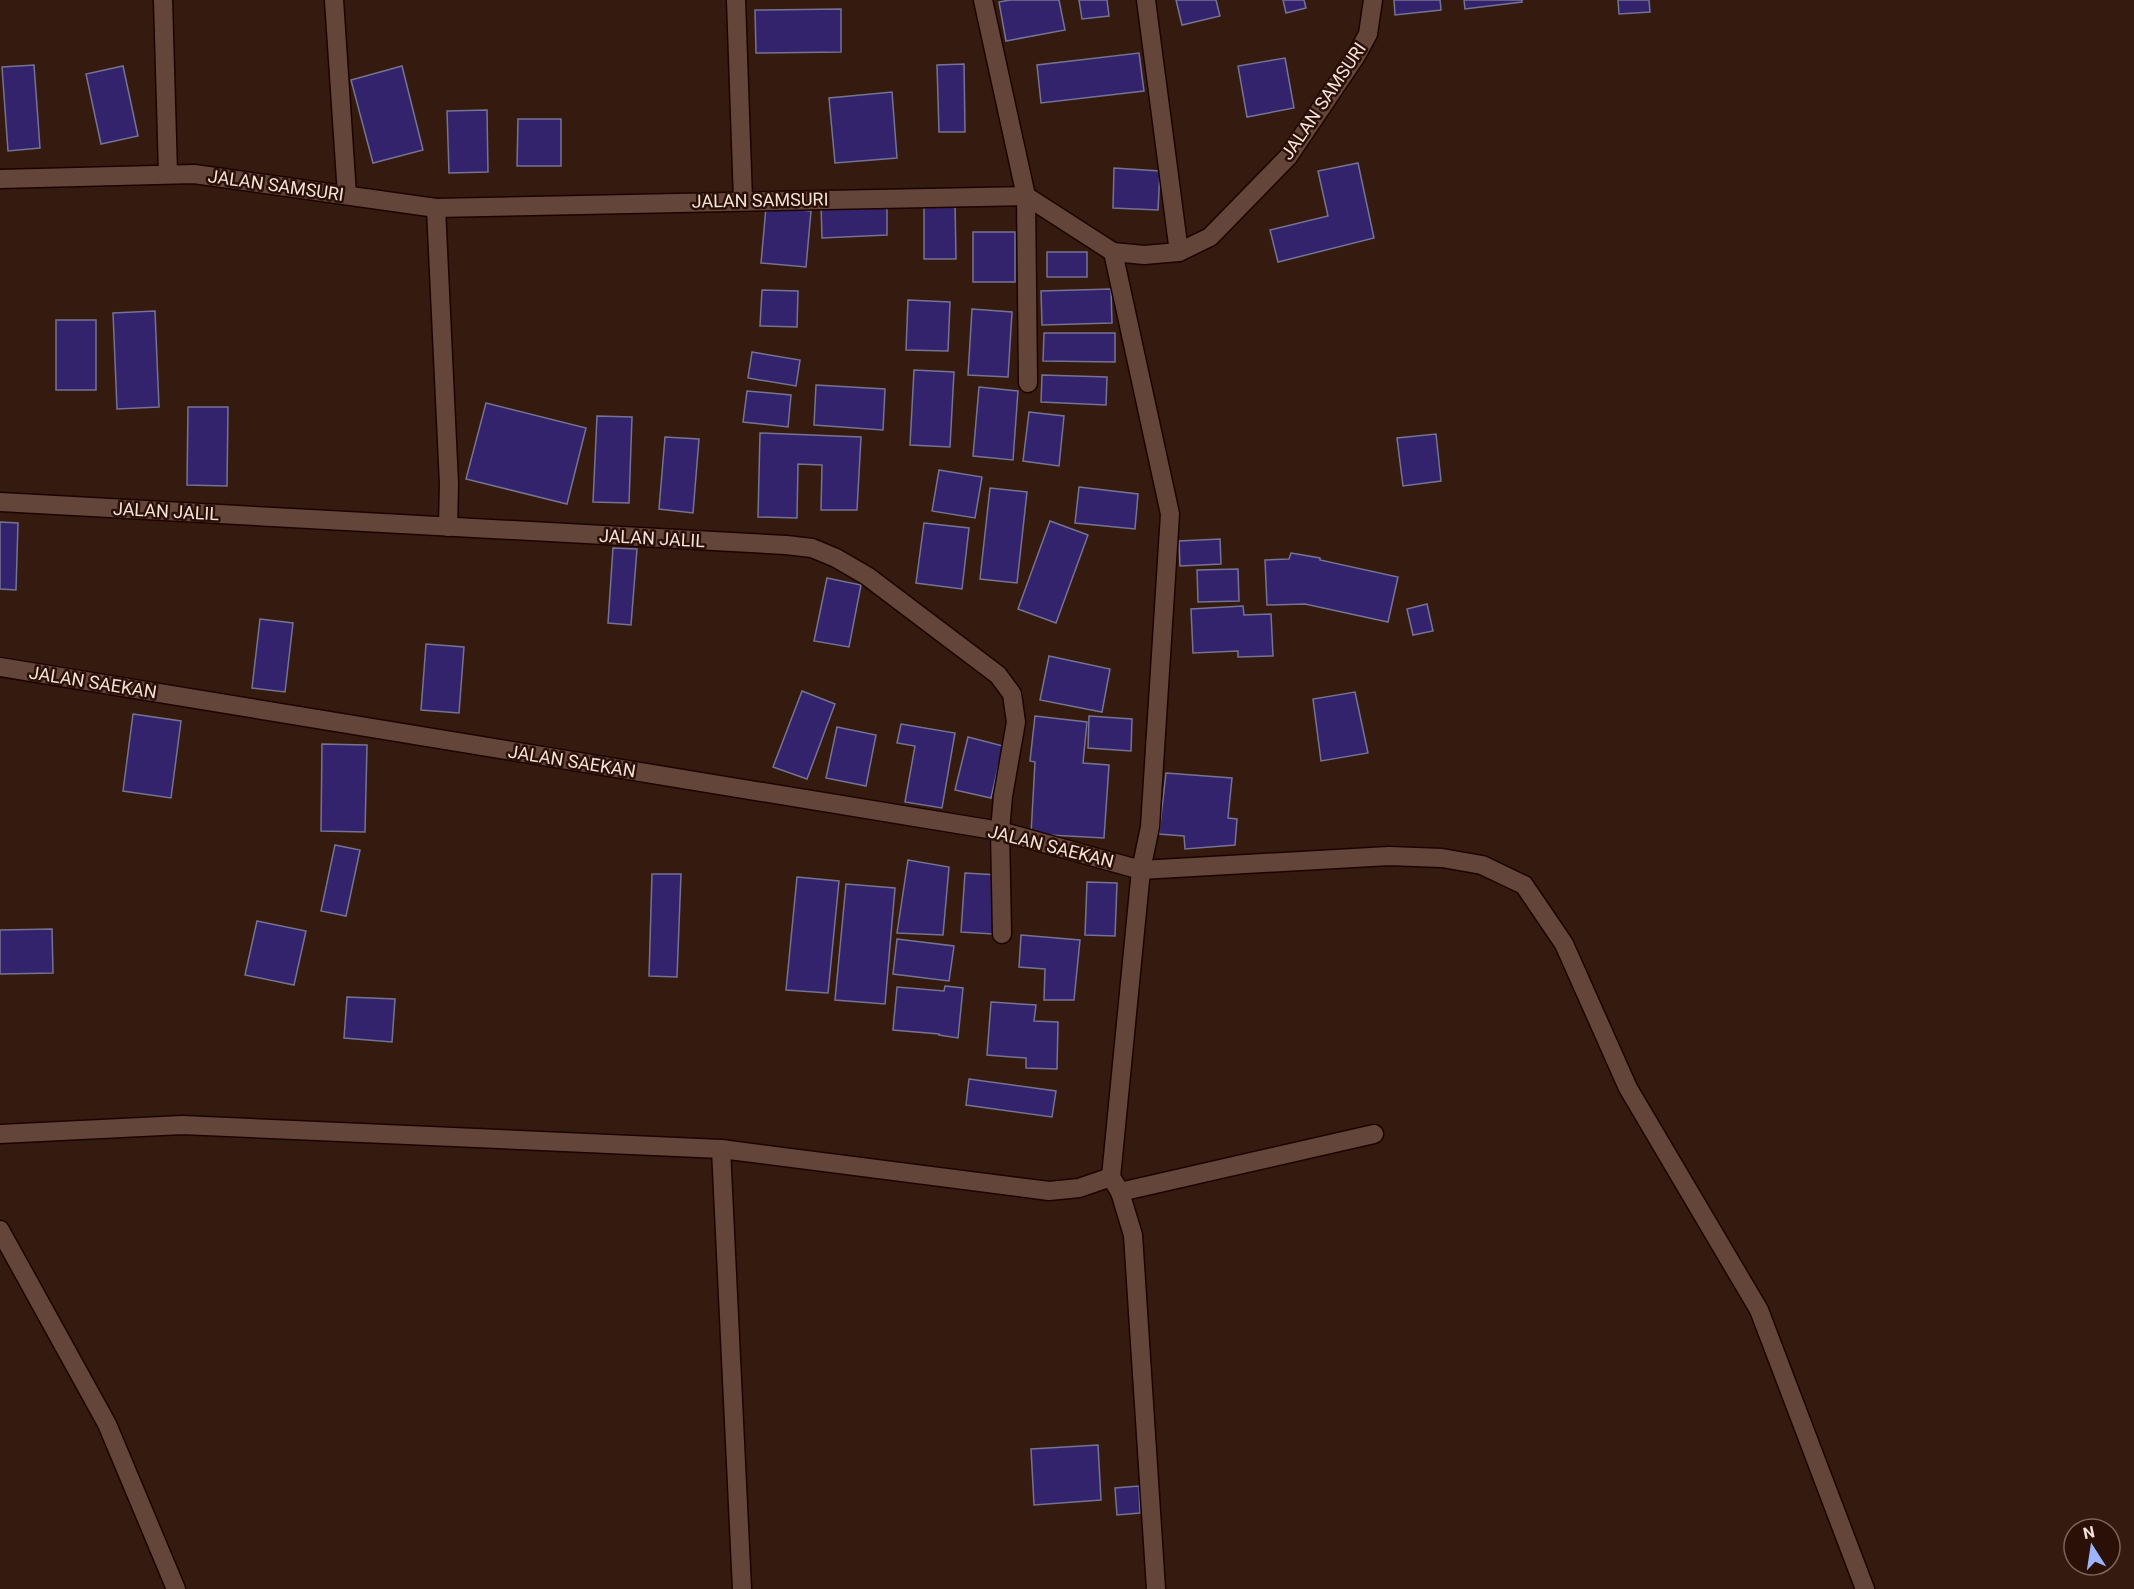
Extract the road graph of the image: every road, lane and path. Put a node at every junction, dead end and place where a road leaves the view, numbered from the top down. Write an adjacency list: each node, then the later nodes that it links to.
1 (163, 0): 7 (street)
2 (334, 0): 9 (street)
3 (736, 0): 11 (street)
4 (983, 0): 10 (street)
5 (1146, 0): 14 (street)
6 (1373, 0): 14 (street, JALAN SAMSURI)
7 (168, 173): 8 (street, JALAN SAMSURI); 9 (street, JALAN SAMSURI)
8 (0, 179)
9 (347, 195): 12 (street, JALAN SAMSURI)
10 (1026, 196): 11 (street, JALAN SAMSURI); 13 (street, JALAN SAMSURI); 15 (street)
11 (743, 200): 12 (street, JALAN SAMSURI)
12 (436, 208): 17 (street)
13 (1113, 252): 14 (street, JALAN SAMSURI); 20 (street)
14 (1179, 252)
15 (1028, 382)
16 (0, 502): 17 (street, JALAN JALIL)
17 (448, 526): 19 (street, JALAN JALIL)
18 (0, 667): 19 (street, JALAN SAEKAN)
19 (1000, 831): 20 (street, JALAN SAEKAN); 21 (street, JALAN JALIL)
20 (1142, 870): 25 (street); 30 (street, JALAN SAEKAN)
21 (1002, 934)
22 (0, 1134): 24 (street)
23 (1374, 1134): 25 (street)
24 (721, 1149): 25 (street); 28 (street)
25 (1115, 1185): 29 (street)
26 (0, 1230): 27 (street)
27 (176, 1589)
28 (742, 1589)
29 (1156, 1589)
30 (1865, 1589)

